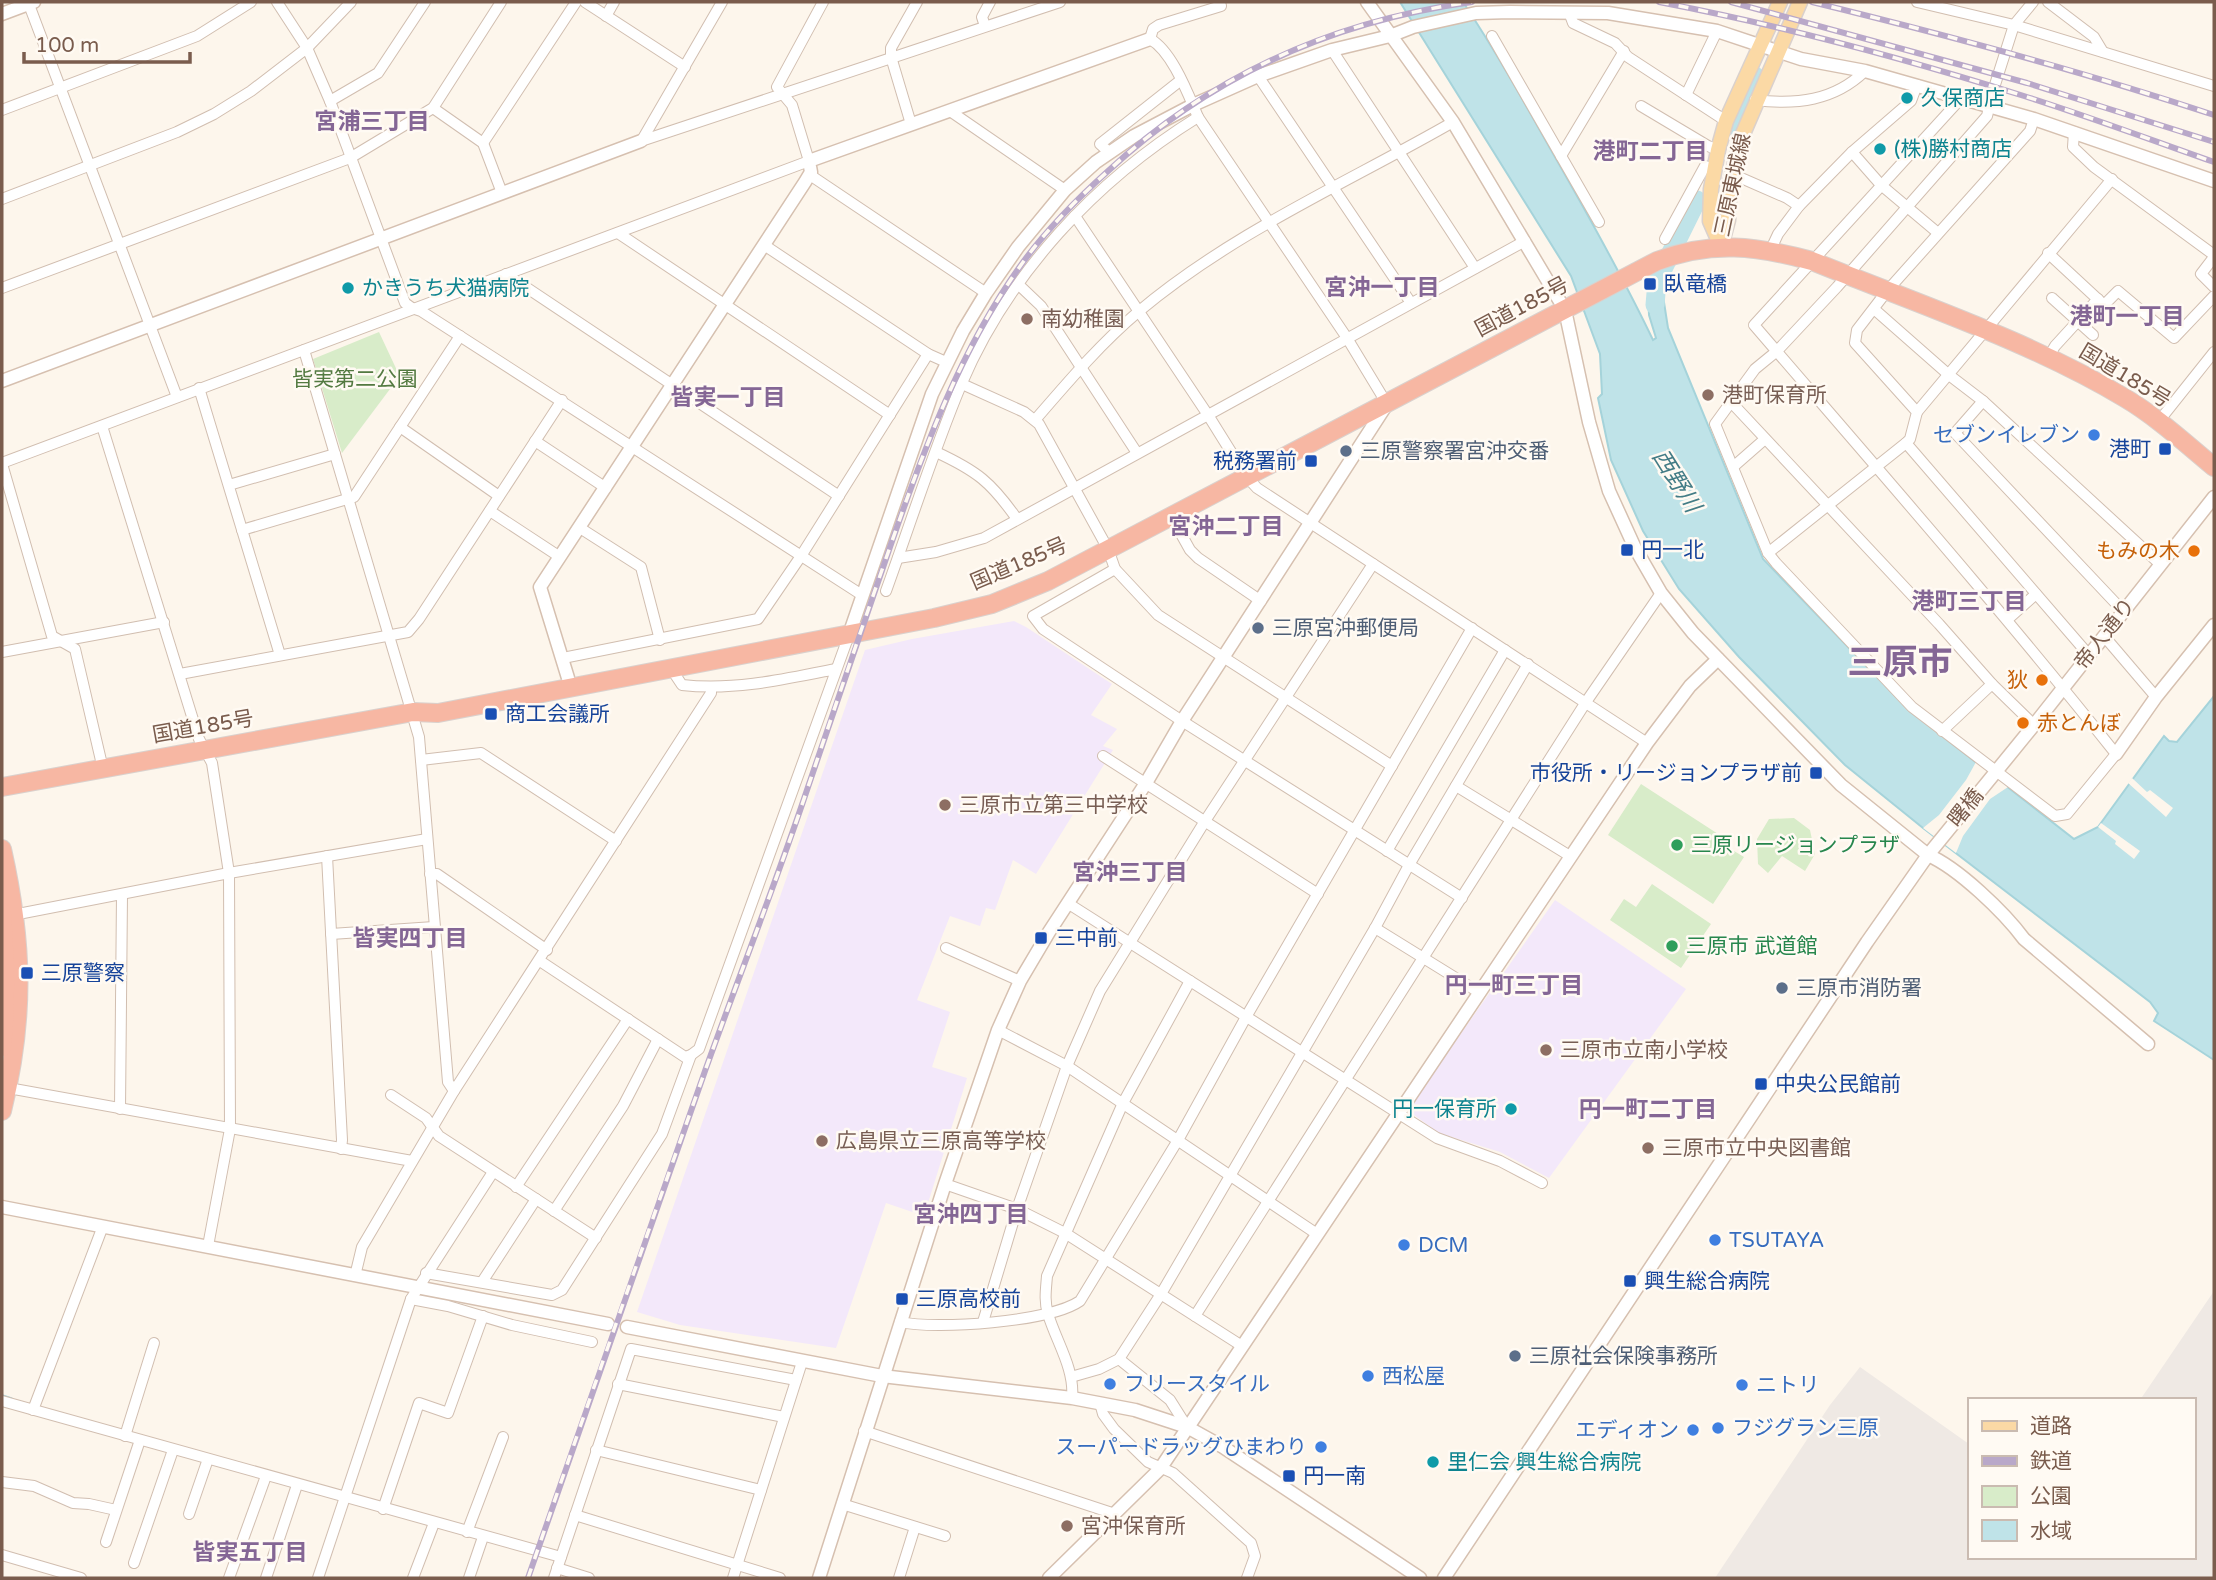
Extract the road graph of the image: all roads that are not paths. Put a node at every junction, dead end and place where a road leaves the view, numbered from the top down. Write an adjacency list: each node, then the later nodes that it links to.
1 (251, 2): 44 (street)
2 (277, 2): 32 (street)
3 (351, 2): 32 (street)
4 (425, 2): 49 (street)
5 (501, 2): 52 (street)
6 (576, 2): 62 (street)
7 (585, 2): 24 (street)
8 (614, 2): 24 (street)
9 (722, 2): 38 (street)
10 (823, 2): 45 (street)
11 (917, 2): 37 (street)
12 (990, 2): 26 (street)
13 (1060, 2): 26 (street)
14 (1220, 2): 30 (street)
15 (1367, 2): 28 (street)
16 (1780, 2): 31 (main road, 三原東城線)
17 (1800, 2): 35 (main road, 三原東城線)
18 (1917, 2): 25 (street)
19 (2033, 2): 25 (street)
20 (2048, 2): 36 (street)
21 (30, 3): 23 (street); 44 (street)
22 (1569, 12): 27 (street); 28 (street); 34 (street)
23 (2, 14)
24 (606, 16): 38 (street)
25 (2014, 25): 36 (street); 51 (street)
26 (985, 26): 37 (street)
27 (1717, 31): 31 (street); 46 (street)
28 (1391, 36): 33 (street); 58 (street)
29 (1492, 36): 67 (street)
30 (1150, 39): 41 (street); 54 (street)
31 (1761, 47): 35 (street); 57 (main road, 三原東城線)
32 (307, 48): 49 (street); 69 (street)
33 (1332, 50): 40 (street); 66 (street)
34 (1624, 51): 46 (street); 67 (street)
35 (1777, 52): 39 (street); 48 (main road, 三原東城線)
36 (2103, 52): 43 (street)
37 (891, 57): 45 (street); 59 (street)
38 (685, 67): 61 (street)
39 (1866, 71): 42 (street); 48 (street)
40 (1258, 76): 55 (street); 76 (street)
41 (1181, 80): 55 (street); 65 (street)
42 (1917, 85): 47 (street); 64 (street)
43 (2214, 86)
44 (60, 88): 53 (street); 69 (street)
45 (782, 94): 61 (street); 70 (street)
46 (1686, 95): 57 (street)
47 (1958, 96): 51 (street); 75 (street)
48 (1755, 100): 72 (main road, 三原東城線)
49 (330, 101): 68 (street)
50 (1641, 106): 63 (street)
51 (1990, 106): 56 (street); 81 (street)
52 (433, 108): 62 (street); 68 (street)
53 (2, 110)
54 (950, 111): 59 (street); 77 (street)
55 (1195, 111): 65 (street); 82 (street); 83 (street)
56 (2034, 119): 60 (street); 86 (street)
57 (1726, 121): 63 (main road, 三原東城線)
58 (1453, 122): 66 (street); 88 (street)
59 (911, 124): 70 (street)
60 (2074, 132): 73 (street); 74 (street)
61 (641, 141): 78 (street)
62 (483, 143): 78 (street)
63 (1718, 150): 71 (main road, 三原東城線)
64 (1852, 152): 75 (street); 80 (street)
65 (1110, 153): 77 (street)
66 (1399, 153): 76 (street); 97 (street)
67 (1561, 156): 84 (street)
68 (349, 158): 87 (street); 89 (street)
69 (90, 166): 79 (street); 89 (street)
70 (810, 167): 85 (street); 90 (street); 104 (street)
71 (1714, 169): 91 (street); 92 (main road, 三原東城線)
72 (1732, 174): 80 (street); 92 (main road, 三原東城線)
73 (2112, 179): 94 (street); 95 (street)
74 (2214, 181)
75 (1881, 185): 81 (street); 96 (street)
76 (1332, 186): 83 (street); 108 (street)
77 (1065, 190): 104 (street)
78 (502, 193): 87 (street)
79 (2, 199)
80 (1799, 206): 93 (street)
81 (1906, 206): 86 (street); 99 (street)
82 (1074, 216): 100 (street); 113 (street)
83 (1269, 222): 113 (street); 119 (street)
84 (1599, 222)
85 (618, 233): 98 (street); 109 (street)
86 (1938, 233): 103 (street)
87 (380, 239): 111 (street); 115 (street)
88 (1525, 241): 97 (street); 110 (street)
89 (119, 244): 102 (street); 115 (street)
90 (764, 246): 109 (street); 123 (street)
91 (1671, 246): 92 (highway, 国道185号); 110 (highway, 国道185号)
92 (1721, 246): 93 (highway, 国道185号)
93 (1771, 249): 96 (highway, 国道185号)
94 (2048, 254): 107 (street); 116 (street)
95 (2214, 256): 101 (street)
96 (1812, 261): 99 (highway, 国道185号); 121 (street)
97 (1475, 268): 108 (street)
98 (506, 274): 111 (street); 130 (street)
99 (1846, 275): 103 (highway, 国道185号); 121 (street)
100 (1020, 285): 126 (street); 129 (street)
101 (2214, 287)
102 (2, 288)
103 (1887, 291): 112 (street); 116 (highway, 国道185号)
104 (986, 293): 125 (street)
105 (2214, 296): 107 (street)
106 (2052, 298): 114 (street)
107 (2098, 299): 114 (street)
108 (1411, 303): 119 (street)
109 (725, 305): 130 (street); 138 (street)
110 (1572, 306): 136 (highway, 国道185号); 179 (street)
111 (412, 308): 117 (street); 120 (street)
112 (1874, 309): 127 (street); 137 (street)
113 (1137, 312): 126 (street); 139 (street)
114 (2078, 321): 118 (street); 124 (street)
115 (150, 326): 128 (street); 132 (street)
116 (1985, 331): 124 (highway, 国道185号); 127 (street)
117 (460, 335): 133 (street); 143 (street)
118 (2094, 335)
119 (1347, 338): 136 (street); 139 (street)
120 (304, 350): 131 (street); 150 (street)
121 (1777, 351): 135 (street); 154 (street)
122 (2214, 352): 141 (street)
123 (928, 354): 125 (street); 138 (street)
124 (2048, 358): 141 (highway, 国道185号)
125 (946, 362): 181 (street)
126 (1082, 366): 140 (street); 149 (street)
127 (1949, 375): 134 (street); 137 (street)
128 (2, 382)
129 (962, 384): 140 (street); 148 (street)
130 (673, 385): 147 (street); 160 (street)
131 (200, 388): 132 (street); 156 (street)
132 (177, 397): 142 (street)
133 (562, 400): 145 (street); 147 (street)
134 (1983, 401): 176 (street); 183 (street)
135 (1731, 402): 144 (street); 152 (street)
136 (1387, 404): 155 (highway, 国道185号); 167 (street)
137 (1917, 412): 146 (street)
138 (890, 415): 160 (street)
139 (1208, 415): 149 (street); 155 (street)
140 (1035, 420): 158 (street)
141 (2159, 421): 153 (highway, 国道185号)
142 (102, 426): 151 (street); 185 (street)
143 (400, 427): 159 (street); 162 (street)
144 (1765, 439): 152 (street); 163 (street)
145 (535, 441): 157 (street); 159 (street)
146 (1906, 443): 154 (street); 180 (street)
147 (634, 447): 157 (street); 172 (street)
148 (936, 452): 166 (street); 174 (street)
149 (1137, 453): 158 (street)
150 (335, 454): 156 (street); 162 (street)
151 (2, 464): 192 (street)
152 (1733, 467): 171 (street)
153 (2214, 467)
154 (1876, 469): 163 (street); 184 (street)
155 (1246, 476): 165 (highway, 国道185号); 167 (street)
156 (229, 485): 169 (street)
157 (606, 488): 168 (street)
158 (1074, 488): 166 (street); 170 (street)
159 (499, 496): 164 (street)
160 (839, 496): 172 (street)
161 (2214, 497): 176 (street, 帝人通り)
162 (348, 499): 169 (street); 188 (street)
163 (1828, 506): 171 (street); 205 (street)
164 (490, 511): 173 (street); 188 (street)
165 (1171, 516): 170 (highway, 国道185号); 182 (street)
166 (1017, 519): 174 (street)
167 (1311, 524): 175 (street); 182 (street)
168 (580, 528): 173 (street); 191 (street)
169 (243, 530): 196 (street)
170 (1108, 549): 177 (street); 189 (highway, 国道185号)
171 (1768, 553): 214 (street)
172 (802, 556): 181 (street); 191 (street)
173 (560, 557): 197 (street)
174 (898, 558): 178 (street)
175 (1373, 564): 187 (street); 209 (street)
176 (2160, 564): 183 (street, 帝人通り)
177 (1115, 569): 198 (street); 212 (street)
178 (886, 591)
179 (1661, 593): 199 (street); 210 (street)
180 (2036, 594): 184 (street); 195 (street)
181 (862, 595): 189 (street)
182 (1261, 601): 198 (street)
183 (2123, 611): 190 (street, 帝人通り)
184 (2008, 619): 206 (street)
185 (164, 622): 192 (street); 203 (street)
186 (2214, 625): 208 (street)
187 (1472, 628): 193 (street); 221 (street)
188 (390, 635): 196 (street); 211 (street)
189 (849, 635): 201 (street); 202 (highway, 国道185号); 204 (highway, 国道185号)
190 (2104, 636): 195 (street, 帝人通り); 208 (street)
191 (660, 640): 197 (street)
192 (62, 641): 194 (street); 222 (street)
193 (1505, 650): 200 (street); 233 (street)
194 (2, 652)
195 (2088, 654): 206 (street, 帝人通り)
196 (280, 655): 203 (street)
197 (563, 658): 204 (street)
198 (1224, 659): 209 (street); 212 (street)
199 (1718, 659): 215 (street); 236 (street)
200 (1528, 664): 210 (street); 225 (street)
201 (836, 669): 207 (street); 263 (street)
202 (672, 670): 207 (street); 211 (highway, 国道185号)
203 (180, 674): 216 (street)
204 (568, 678): 211 (highway, 国道185号)
205 (1992, 684): 213 (street); 214 (street)
206 (2063, 687): 213 (street, 帝人通り); 217 (street)
207 (711, 688): 231 (street)
208 (2156, 697): 217 (street)
209 (1286, 698): 220 (street); 221 (street)
210 (1586, 702): 215 (street); 227 (street)
211 (413, 712): 216 (highway, 国道185号); 219 (street)
212 (1182, 721): 220 (street); 224 (street)
213 (2034, 725): 223 (street, 帝人通り)
214 (1942, 731): 223 (street)
215 (1647, 743): 235 (street)
216 (205, 750): 222 (highway, 国道185号); 238 (street)
217 (2116, 754): 223 (street)
218 (1103, 756): 224 (street)
219 (421, 760): 230 (street); 231 (street)
220 (1246, 761): 228 (street); 229 (street)
221 (1392, 766): 229 (street)
222 (103, 769): 226 (highway, 国道185号)
223 (1994, 774): 236 (street, 曙橋)
224 (1146, 783): 228 (street); 243 (street)
225 (1456, 786): 227 (street); 237 (street)
226 (2, 787)
227 (1511, 820): 235 (street); 242 (street)
228 (1205, 821): 240 (street); 248 (street)
229 (1355, 831): 233 (street); 240 (street)
230 (427, 839): 234 (street); 239 (street)
231 (616, 841): 250 (street)
232 (2, 849): 244 (highway)
233 (1387, 851): 237 (street)
234 (327, 856): 238 (street); 247 (street)
235 (1570, 856): 255 (street)
236 (1927, 856): 260 (street); 365 (street, 曙橋)
237 (1409, 865): 242 (street); 246 (street)
238 (229, 873): 241 (street); 274 (street)
239 (430, 874): 245 (street); 250 (street)
240 (1318, 894): 256 (street)
241 (122, 895): 244 (street); 270 (street)
242 (1462, 898): 251 (street)
243 (1069, 904): 248 (street); 253 (street)
244 (5, 915): 261 (highway); 266 (highway)
245 (434, 928): 247 (street); 267 (street)
246 (1376, 928): 251 (street); 262 (street)
247 (331, 934): 276 (street)
248 (1130, 943): 254 (street); 264 (street)
249 (946, 948): 253 (street)
250 (547, 950): 252 (street)
251 (1424, 958): 255 (street); 265 (street)
252 (540, 961): 257 (street); 267 (street)
253 (1020, 981): 258 (street)
254 (1190, 981): 256 (street); 269 (street)
255 (1480, 993): 272 (street)
256 (1246, 1017): 262 (street); 275 (street)
257 (628, 1019): 259 (street); 282 (street)
258 (998, 1030): 264 (street); 281 (street)
259 (658, 1039): 263 (street); 287 (street)
260 (2148, 1044)
261 (2, 1046)
262 (1301, 1052): 265 (street); 279 (street)
263 (691, 1055): 291 (street)
264 (1067, 1066): 269 (street); 286 (street)
265 (1346, 1080): 272 (street); 284 (street)
266 (5, 1088): 270 (street); 271 (highway)
267 (454, 1091): 273 (street)
268 (391, 1096): 273 (street)
269 (1123, 1103): 275 (street); 289 (street)
270 (120, 1109): 274 (street)
271 (2, 1111)
272 (1398, 1113): 280 (street); 290 (street)
273 (433, 1128): 277 (street); 278 (street)
274 (230, 1129): 276 (street); 292 (street)
275 (1178, 1140): 279 (street); 293 (street)
276 (341, 1149): 277 (street)
277 (412, 1161): 295 (street)
278 (493, 1172): 282 (street); 294 (street)
279 (1230, 1175): 284 (street); 298 (street)
280 (1542, 1183)
281 (945, 1184): 286 (street); 302 (street)
282 (516, 1186): 283 (street)
283 (536, 1199): 287 (street); 296 (street)
284 (1269, 1201): 290 (street); 301 (street)
285 (2, 1207): 288 (street)
286 (1017, 1209): 289 (street); 303 (street)
287 (554, 1211): 291 (street)
288 (103, 1226): 292 (street); 318 (street)
289 (1065, 1233): 293 (street); 299 (street)
290 (1317, 1234): 308 (street)
291 (596, 1237): 296 (street)
292 (208, 1246): 295 (street)
293 (1108, 1260): 298 (street); 299 (street)
294 (426, 1273): 296 (street); 297 (street)
295 (355, 1276): 297 (street)
296 (482, 1282)
297 (414, 1293): 300 (street); 304 (street); 333 (street)
298 (1161, 1294): 301 (street); 309 (street)
299 (1048, 1314): 303 (street); 312 (street)
300 (483, 1316): 306 (street); 335 (street)
301 (1195, 1316): 308 (street)
302 (900, 1322): 303 (street); 311 (street)
303 (983, 1322)
304 (608, 1324)
305 (627, 1328): 310 (street)
306 (592, 1342)
307 (154, 1343): 322 (street)
308 (1242, 1346): 320 (street)
309 (1119, 1359): 312 (street); 320 (street)
310 (802, 1362): 311 (street); 313 (street)
311 (882, 1376): 315 (street); 321 (street)
312 (1071, 1377): 315 (street)
313 (796, 1380): 314 (street); 319 (street)
314 (618, 1384): 319 (street); 326 (street)
315 (1072, 1398): 317 (street)
316 (2, 1401): 318 (street)
317 (1100, 1403): 320 (street); 328 (street)
318 (33, 1410): 322 (street)
319 (784, 1417): 332 (street)
320 (1187, 1427): 328 (street); 364 (street)
321 (864, 1431): 334 (street); 338 (street)
322 (125, 1436): 324 (street)
323 (503, 1437): 342 (street)
324 (140, 1440): 325 (street); 336 (street)
325 (173, 1450): 327 (street); 348 (street)
326 (596, 1450): 332 (street); 339 (street)
327 (208, 1460): 329 (street); 337 (street)
328 (1160, 1469): 338 (street); 363 (street)
329 (266, 1476): 331 (street); 352 (street)
330 (2, 1482): 336 (street)
331 (297, 1485): 333 (street); 353 (street)
332 (761, 1490): 349 (street)
333 (344, 1498): 335 (street); 354 (street)
334 (842, 1504): 341 (street); 360 (street)
335 (383, 1509): 340 (street)
336 (117, 1510): 345 (street)
337 (189, 1514)
338 (1115, 1514): 362 (street)
339 (575, 1515): 347 (street); 349 (street)
340 (434, 1523): 342 (street); 355 (street)
341 (915, 1527): 343 (street); 361 (street)
342 (467, 1532): 344 (street)
343 (945, 1536)
344 (482, 1537): 347 (street); 356 (street)
345 (106, 1542)
346 (2, 1555): 351 (street)
347 (561, 1558): 350 (street)
348 (134, 1563)
349 (737, 1565): 358 (street); 359 (street)
350 (556, 1573): 357 (street)
351 (81, 1578)
352 (229, 1578)
353 (266, 1578)
354 (318, 1578)
355 (413, 1578)
356 (469, 1578)
357 (589, 1578)
358 (733, 1578)
359 (780, 1578)
360 (819, 1578)
361 (899, 1578)
362 (1049, 1578)
363 (1247, 1578)
364 (1420, 1578)
365 (1444, 1578)

